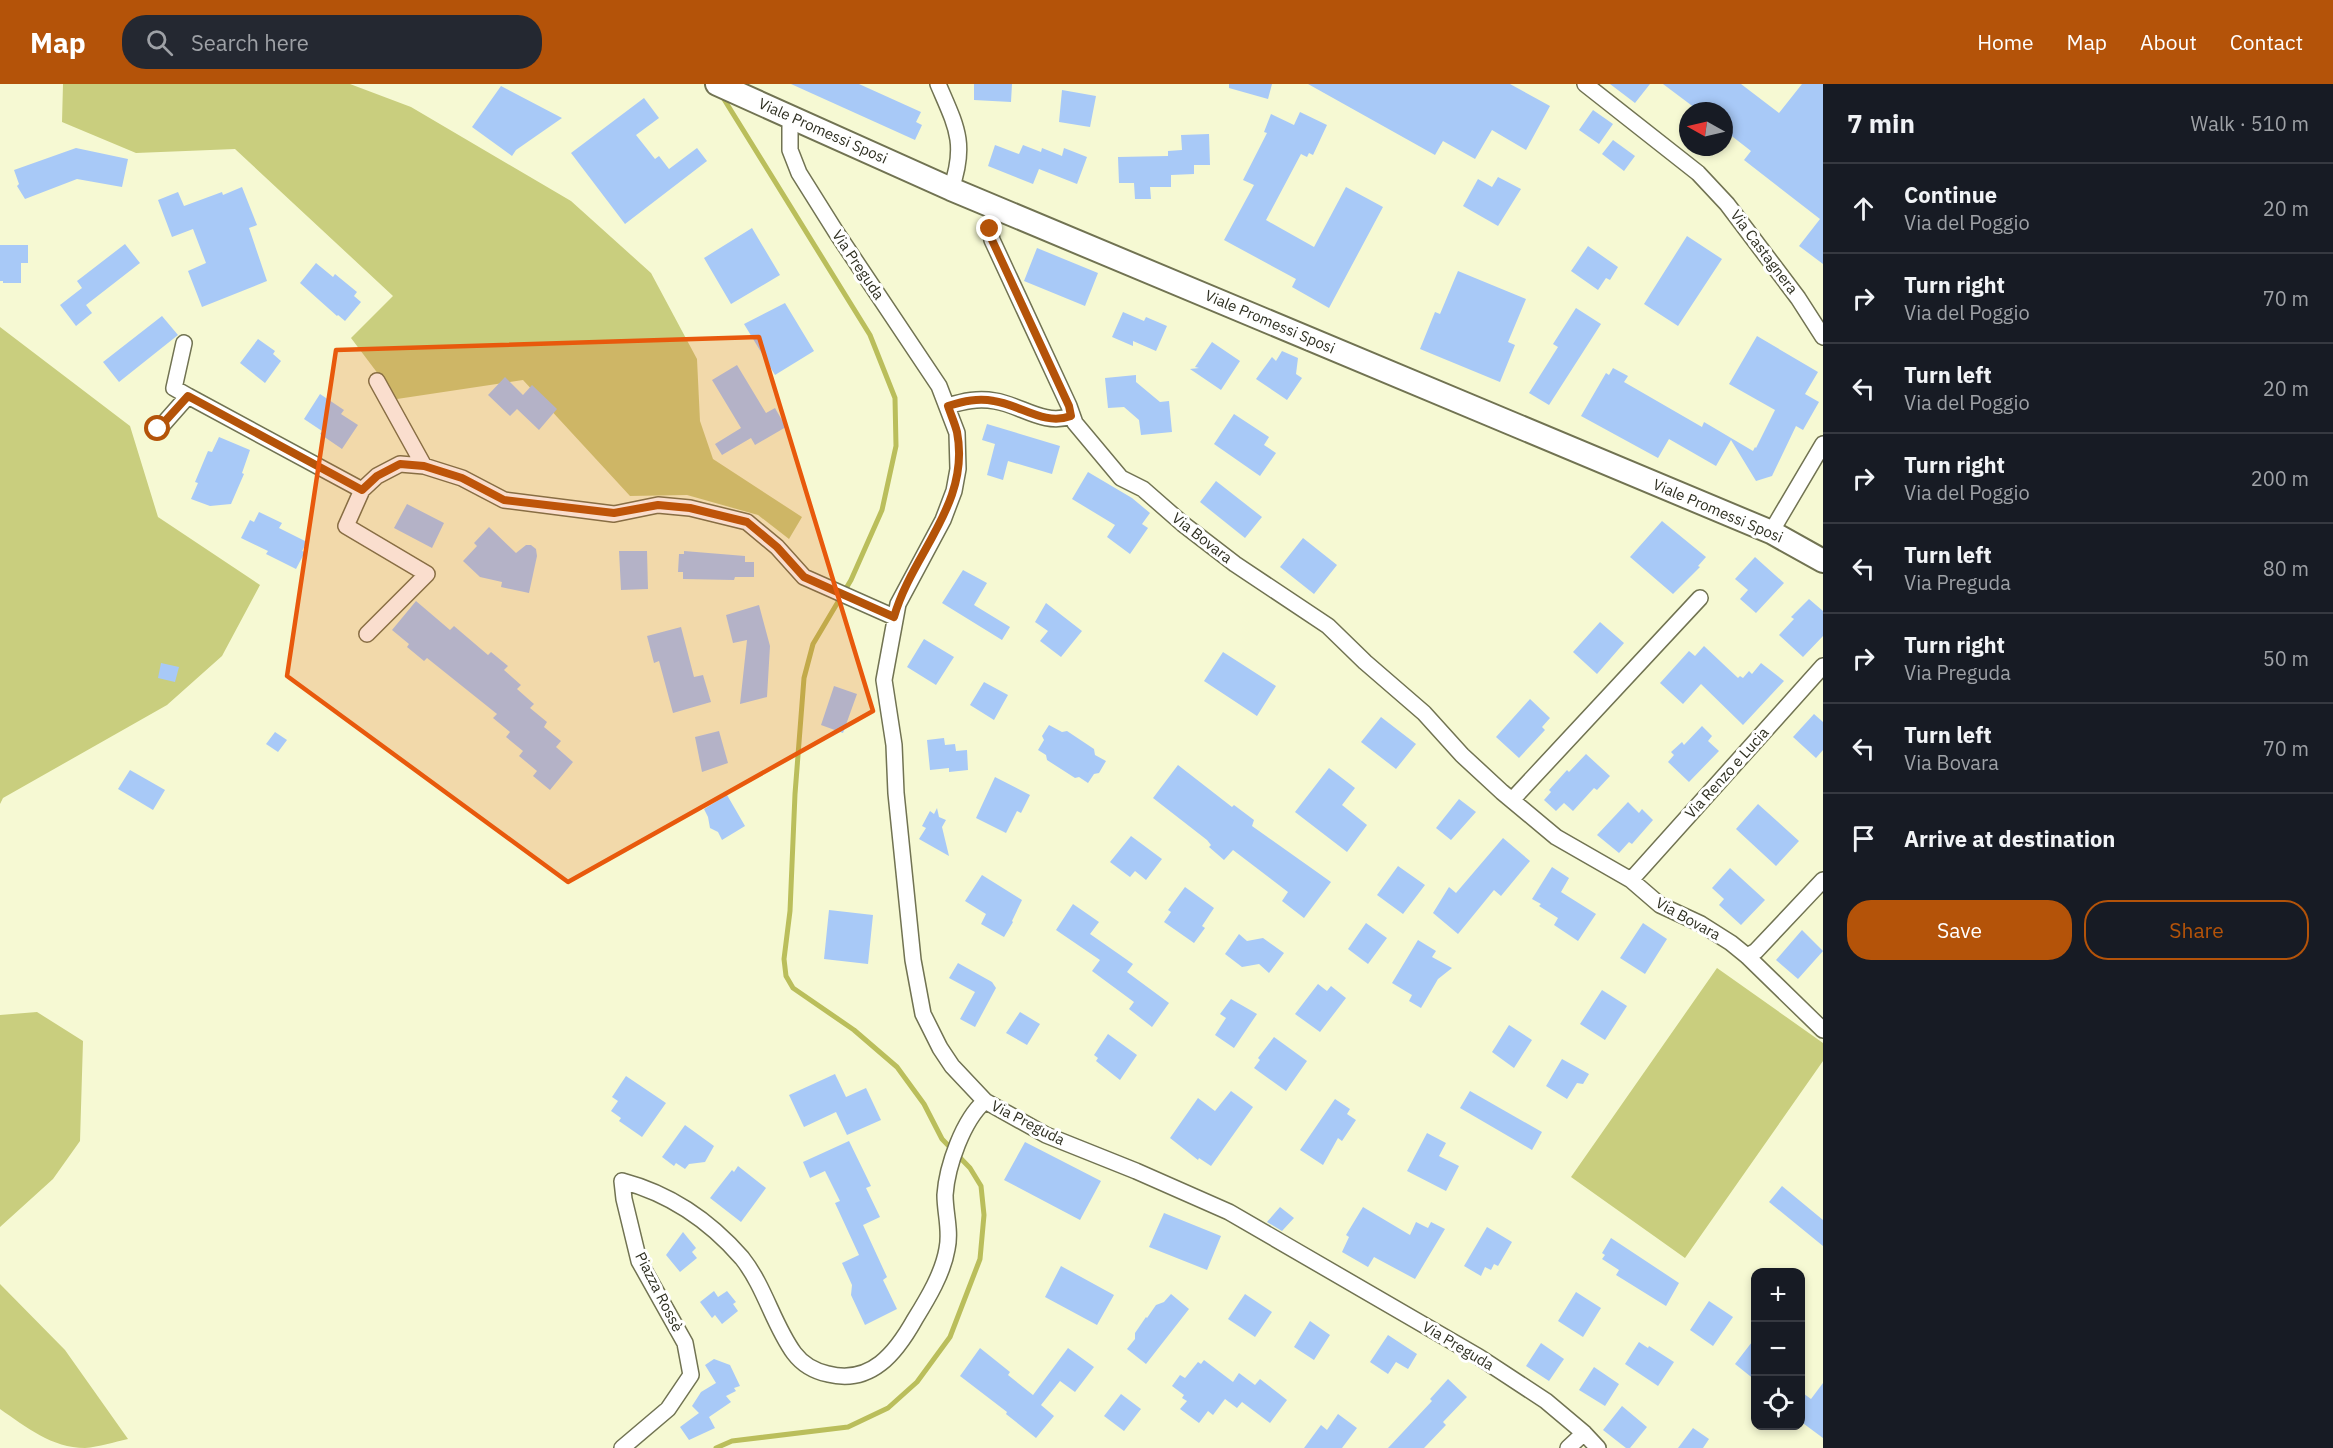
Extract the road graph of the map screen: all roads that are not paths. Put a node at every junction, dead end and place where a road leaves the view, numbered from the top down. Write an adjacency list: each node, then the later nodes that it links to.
1 (717, 84): 4 (main road, Viale Promessi Sposi)
2 (938, 84): 5 (street)
3 (1585, 84): 7 (street, Via Castagnera)
4 (793, 117): 5 (main road, Viale Promessi Sposi); 11 (street, Via Preguda)
5 (951, 189): 6 (main road, Viale Promessi Sposi)
6 (995, 207): 12 (street, Via Bovara); 17 (main road, Viale Promessi Sposi)
7 (1823, 337)
8 (184, 343): 10 (street)
9 (377, 381): 15 (street)
10 (188, 396): 13 (street); 16 (street)
11 (948, 406): 12 (street); 20 (street, Via Preguda)
12 (1071, 416): 23 (street, Via Bovara)
13 (158, 429)
14 (1823, 444): 17 (street)
15 (424, 466): 16 (street); 20 (street)
16 (362, 490): 21 (street)
17 (1771, 532): 18 (main road, Viale Promessi Sposi)
18 (1823, 561)
19 (1700, 598): 23 (street)
20 (894, 617): 28 (street, Via Preguda)
21 (367, 634)
22 (1823, 666): 24 (street, Via Renzo e Lucia)
23 (1512, 800): 24 (street, Via Bovara)
24 (1631, 880): 26 (street, Via Bovara)
25 (1823, 880): 26 (street)
26 (1747, 956): 27 (street, Via Bovara)
27 (1823, 1030)
28 (985, 1101): 29 (street, Via Preguda); 30 (street, Piazza Rossè)
29 (1584, 1433): 31 (street); 32 (street, Via Preguda)
30 (622, 1448)
31 (1568, 1448)
32 (1598, 1448)

